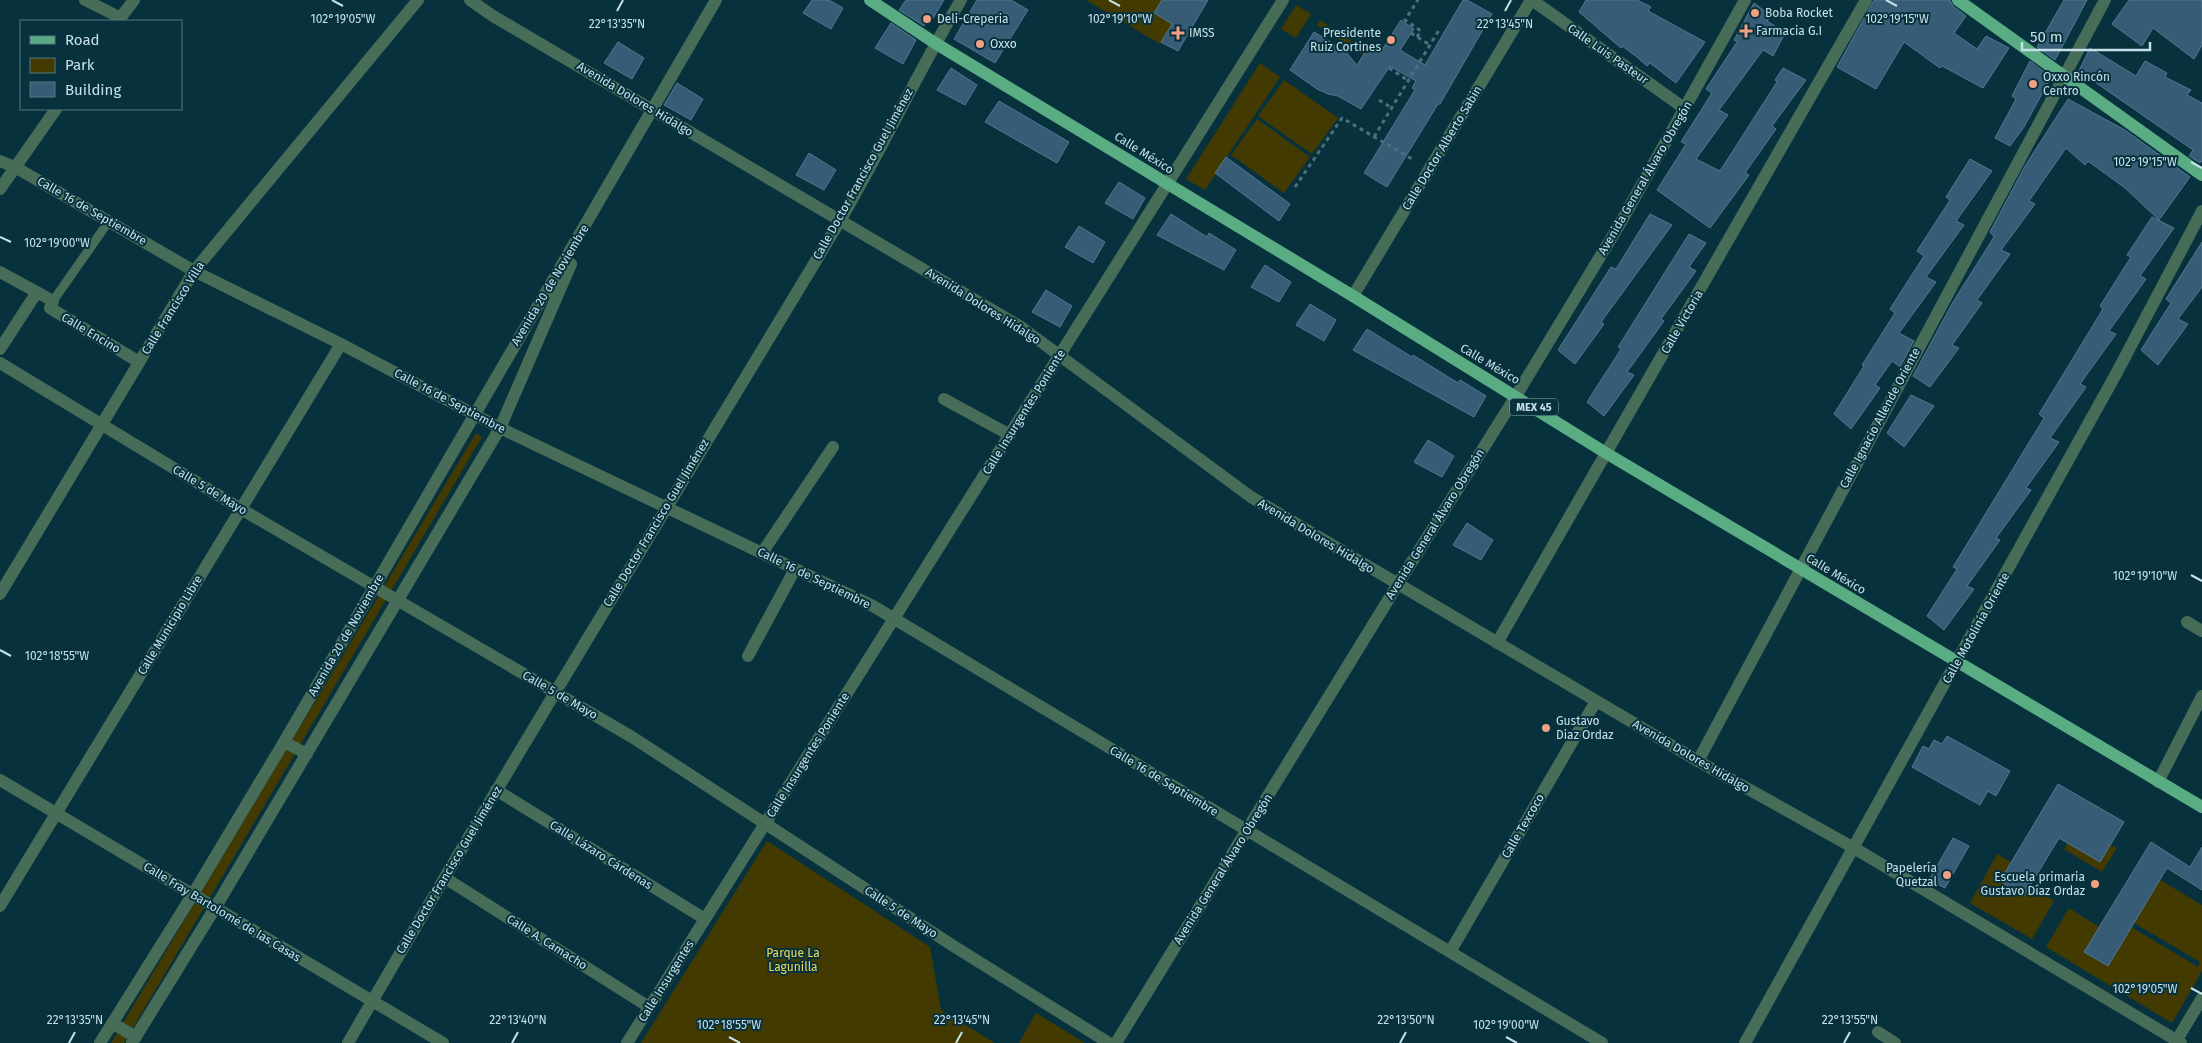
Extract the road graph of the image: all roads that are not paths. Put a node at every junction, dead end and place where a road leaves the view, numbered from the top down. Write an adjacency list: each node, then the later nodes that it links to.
1 (85, 0): 15 (street)
2 (134, 0): 15 (street)
3 (418, 0): 30 (street, Calle Francisco Villa)
4 (470, 0): 14 (street, Avenida Dolores Hidalgo)
5 (716, 0): 19 (street)
6 (870, 0): 16 (main road, Calle México / MEX 45)
7 (961, 0): 16 (street, Calle Doctor Francisco Guel Jiménez)
8 (1282, 0): 24 (street, Calle Insurgentes Poniente)
9 (1531, 0): 18 (street, Calle Luis Pasteur); 33 (street, Calle Doctor Alberto Sabin)
10 (1745, 0): 18 (street, Avenida General Álvaro Obregón)
11 (1866, 0): 47 (street, Calle Victoria)
12 (1958, 0): 17 (main road)
13 (2105, 0): 17 (street, Calle Ignacio Allende Oriente)
14 (489, 5): 19 (street, Avenida Dolores Hidalgo)
15 (120, 20)
16 (935, 43): 24 (main road, Calle México / MEX 45); 28 (street, Calle Doctor Francisco Guel Jiménez)
17 (2064, 75): 23 (main road); 52 (street, Calle Ignacio Allende Oriente)
18 (1684, 108): 40 (street, Avenida General Álvaro Obregón)
19 (652, 109): 27 (street); 28 (street, Avenida Dolores Hidalgo)
20 (55, 110): 22 (street)
21 (0, 161): 22 (street, Calle 16 de Septiembre)
22 (15, 167): 25 (street); 29 (street, Calle 16 de Septiembre)
23 (2202, 176)
24 (1167, 183): 33 (main road, Calle México / MEX 45); 37 (street, Calle Insurgentes Poniente)
25 (0, 189)
26 (2202, 211): 62 (street, Calle Motolinía Oriente)
27 (592, 214): 42 (street, Avenida 20 de Noviembre); 44 (street, Avenida 20 de Noviembre)
28 (840, 220): 37 (street, Avenida Dolores Hidalgo); 48 (street, Calle Doctor Francisco Guel Jiménez)
29 (109, 221): 30 (street, Calle 16 de Septiembre); 34 (lane)
30 (194, 271): 35 (street, Calle 16 de Septiembre); 38 (street, Calle Francisco Villa)
31 (0, 272): 32 (street, Calle Encino)
32 (37, 292): 34 (street, Calle Encino); 36 (street)
33 (1353, 296): 40 (main road, Calle México / MEX 45)
34 (54, 301): 38 (street, Calle Encino)
35 (341, 344): 42 (street, Calle 16 de Septiembre); 49 (street, Calle Municipio Libre)
36 (0, 349)
37 (1059, 356): 45 (street, Calle Insurgentes Poniente); 53 (street, Avenida Dolores Hidalgo)
38 (139, 362): 43 (street, Calle Francisco Villa)
39 (0, 363): 43 (street, Calle 5 de Mayo)
40 (1516, 396): 47 (main road, Calle México / MEX 45); 53 (street, Avenida General Álvaro Obregón)
41 (944, 399): 45 (street)
42 (474, 414): 44 (street, Calle 16 de Septiembre); 54 (street, Avenida 20 de Noviembre)
43 (102, 425): 49 (street, Calle 5 de Mayo); 55 (street, Calle Francisco Villa)
44 (500, 428): 48 (street, Calle 16 de Septiembre); 56 (street, Avenida 20 de Noviembre)
45 (1010, 435): 57 (street, Calle Insurgentes Poniente)
46 (832, 447): 50 (street)
47 (1606, 453): 52 (main road, Calle México / MEX 45); 60 (street, Calle Victoria)
48 (665, 507): 50 (street, Calle 16 de Septiembre); 63 (street, Calle Doctor Francisco Guel Jiménez)
49 (241, 509): 54 (street, Calle 5 de Mayo); 73 (street, Calle Municipio Libre)
50 (762, 553): 51 (street, Calle 16 de Septiembre)
51 (795, 569): 57 (street, Calle 16 de Septiembre); 61 (street)
52 (1800, 569): 62 (main road, Calle México / MEX 45); 68 (street, Calle Ignacio Allende Oriente)
53 (1398, 584): 60 (street, Avenida Dolores Hidalgo); 75 (street, Avenida General Álvaro Obregón)
54 (374, 587): 56 (street, Calle 5 de Mayo); 66 (street, Avenida 20 de Noviembre)
55 (0, 594)
56 (398, 601): 63 (street, Calle 5 de Mayo); 67 (street, Avenida 20 de Noviembre)
57 (894, 618): 74 (street, Calle Insurgentes Poniente); 75 (street, Calle 16 de Septiembre)
58 (2187, 622): 59 (street)
59 (2202, 632)
60 (1496, 643): 65 (street, Avenida Dolores Hidalgo)
61 (748, 656)
62 (1957, 663): 70 (main road, Calle México / MEX 45); 76 (street, Calle Motolinía Oriente)
63 (554, 692): 71 (street, Calle Doctor Francisco Guel Jiménez); 74 (street, Calle 5 de Mayo)
64 (2202, 696): 70 (street)
65 (1596, 701): 68 (street, Avenida Dolores Hidalgo); 82 (street, Calle Texcoco)
66 (284, 742): 67 (street); 78 (street, Avenida 20 de Noviembre)
67 (306, 754): 80 (street, Avenida 20 de Noviembre)
68 (1698, 761): 76 (street, Avenida Dolores Hidalgo)
69 (0, 780): 73 (street, Calle Fray Bartolomé de las Casas)
70 (2158, 782): 72 (main road, Calle México / MEX 45)
71 (496, 790): 77 (street, Calle Doctor Francisco Guel Jiménez); 81 (street, Calle Lázaro Cárdenas)
72 (2202, 807)
73 (55, 813): 78 (street, Calle Fray Bartolomé de las Casas); 79 (street, Calle Municipio Libre)
74 (765, 824): 81 (street, Calle Insurgentes Poniente); 94 (street, Calle 5 de Mayo)
75 (1246, 830): 82 (street, Calle 16 de Septiembre); 95 (street, Avenida General Álvaro Obregón)
76 (1854, 848): 89 (street, Avenida Dolores Hidalgo); 97 (street, Calle Motolinía Oriente)
77 (445, 878): 84 (street, Calle Doctor Francisco Guel Jiménez); 85 (street, Calle A. Camacho)
78 (193, 894): 80 (street, Calle Fray Bartolomé de las Casas); 86 (street, Avenida 20 de Noviembre)
79 (0, 906)
80 (215, 908): 84 (street, Calle Fray Bartolomé de las Casas); 88 (street, Avenida 20 de Noviembre)
81 (705, 919): 85 (street, Calle Insurgentes)
82 (1450, 952): 96 (street, Calle 16 de Septiembre)
83 (2202, 998): 89 (street)
84 (372, 1001): 91 (street, Calle Doctor Francisco Guel Jiménez); 92 (street, Calle Fray Bartolomé de las Casas)
85 (649, 1007): 93 (street, Calle Insurgentes)
86 (112, 1023): 88 (street); 90 (street, Avenida 20 de Noviembre)
87 (1878, 1032): 98 (street)
88 (134, 1040)
89 (2178, 1042)
90 (100, 1043)
91 (348, 1043)
92 (443, 1043)
93 (627, 1043)
94 (1109, 1043)
95 (1116, 1043)
96 (1602, 1043)
97 (1746, 1043)
98 (1895, 1043)

